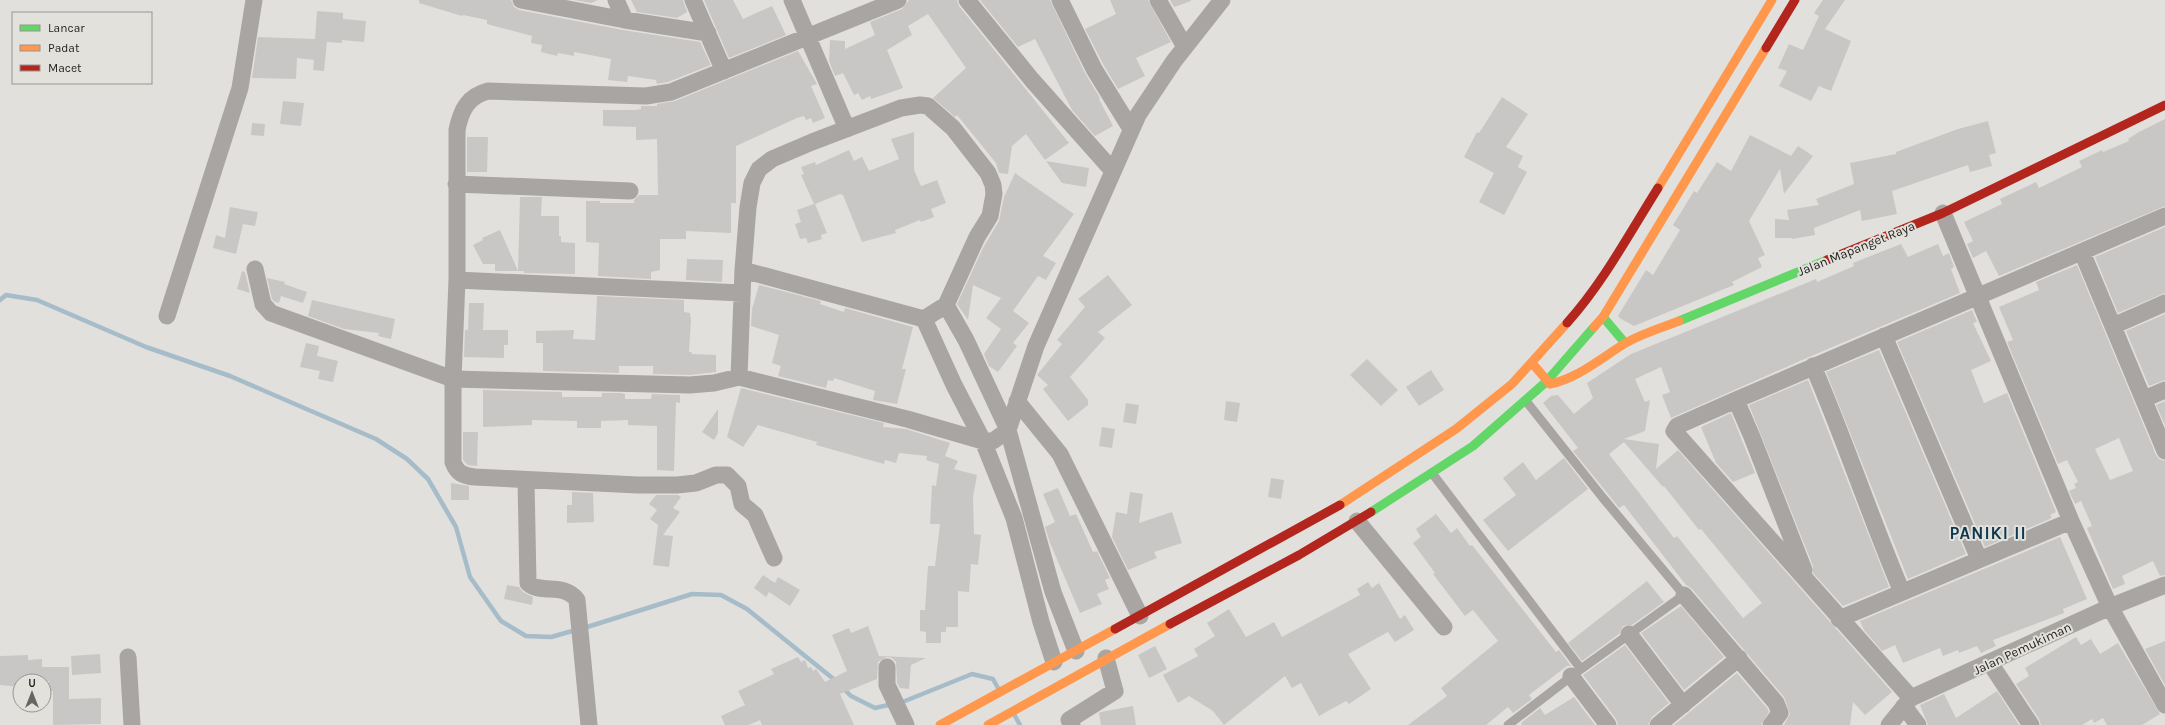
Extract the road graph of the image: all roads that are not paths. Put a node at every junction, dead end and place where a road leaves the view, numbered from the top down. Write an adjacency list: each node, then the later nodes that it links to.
1 (254, 0): 35 (street)
2 (521, 0): 13 (street)
3 (616, 0): 14 (street)
4 (693, 0): 15 (street)
5 (792, 0): 16 (street)
6 (967, 0): 22 (street)
7 (1060, 0): 21 (street)
8 (1158, 0): 17 (street)
9 (1222, 0): 17 (street)
10 (1772, 0): 41 (main road)
11 (1795, 0): 36 (main road)
12 (894, 1): 16 (street)
13 (540, 3): 14 (street)
14 (625, 20): 15 (street)
15 (708, 33): 18 (street)
16 (809, 37): 18 (street); 20 (street)
17 (1185, 47): 21 (street)
18 (724, 71): 23 (street)
19 (2165, 105): 25 (main road, Jalan Mapanget Raya)
20 (847, 129): 29 (street); 34 (street)
21 (1131, 129): 22 (street)
22 (1112, 171): 50 (street)
23 (456, 184): 24 (street); 30 (street)
24 (630, 191)
25 (1942, 213): 32 (street); 40 (main road, Jalan Mapanget Raya)
26 (2165, 216): 27 (street)
27 (2082, 252): 32 (street); 38 (street)
28 (255, 268): 44 (street)
29 (743, 270): 31 (street); 37 (street)
30 (457, 280): 31 (street); 44 (street)
31 (742, 292): 43 (street)
32 (1978, 297): 39 (street); 57 (street)
33 (2165, 303): 38 (street)
34 (946, 305): 37 (street); 51 (street)
35 (167, 316)
36 (1603, 317): 40 (main road); 45 (main road)
37 (924, 319): 52 (street)
38 (2113, 326): 48 (street)
39 (1884, 336): 42 (street); 59 (street)
40 (1625, 343): 45 (main road, Jalan Mapanget Raya)
41 (1532, 363): 45 (main road); 47 (main road)
42 (1813, 366): 49 (street); 62 (street)
43 (739, 377): 44 (street); 52 (street)
44 (453, 379): 55 (street)
45 (1546, 382): 47 (main road)
46 (2165, 390): 48 (street)
47 (1519, 393): 54 (main road); 63 (lane); 65 (main road)
48 (2144, 399): 53 (street)
49 (1736, 400): 60 (street); 60 (street)
50 (1017, 401): 51 (street); 65 (street)
51 (1008, 430): 52 (street); 69 (street)
52 (983, 441): 74 (street)
53 (2165, 451)
54 (1432, 473): 56 (main road); 76 (lane)
55 (526, 480): 58 (street); 83 (street)
56 (1357, 521): 67 (street); 71 (main road)
57 (2071, 521): 59 (street); 64 (street)
58 (774, 558)
59 (1979, 559): 62 (street)
60 (1808, 580): 66 (street)
61 (2165, 585): 64 (street, Jalan Pemukiman)
62 (1902, 592): 66 (street)
63 (1684, 595): 68 (lane); 72 (street)
64 (2110, 607): 73 (street, Jalan Pemukiman); 79 (street)
65 (1140, 616): 69 (main road)
66 (1839, 619): 77 (street)
67 (1444, 627)
68 (1629, 634): 76 (lane); 78 (street)
69 (1076, 651): 74 (main road)
70 (128, 657): 82 (street)
71 (1106, 658): 81 (main road); 85 (street)
72 (1739, 658): 78 (street); 89 (street)
73 (1990, 663): 77 (street, Jalan Pemukiman); 92 (street)
74 (1049, 665): 84 (main road)
75 (888, 667): 80 (street)
76 (1576, 672): 86 (lane); 87 (street)
77 (1908, 702): 90 (street, Jalan Pemukiman); 91 (street)
78 (1683, 705): 88 (street)
79 (2165, 705)
80 (904, 720)
81 (989, 724)
82 (132, 725)
83 (589, 725)
84 (940, 725)
85 (1072, 725)
86 (1508, 725)
87 (1608, 725)
88 (1658, 725)
89 (1771, 725)
90 (1889, 725)
91 (1918, 725)
92 (2031, 725)

